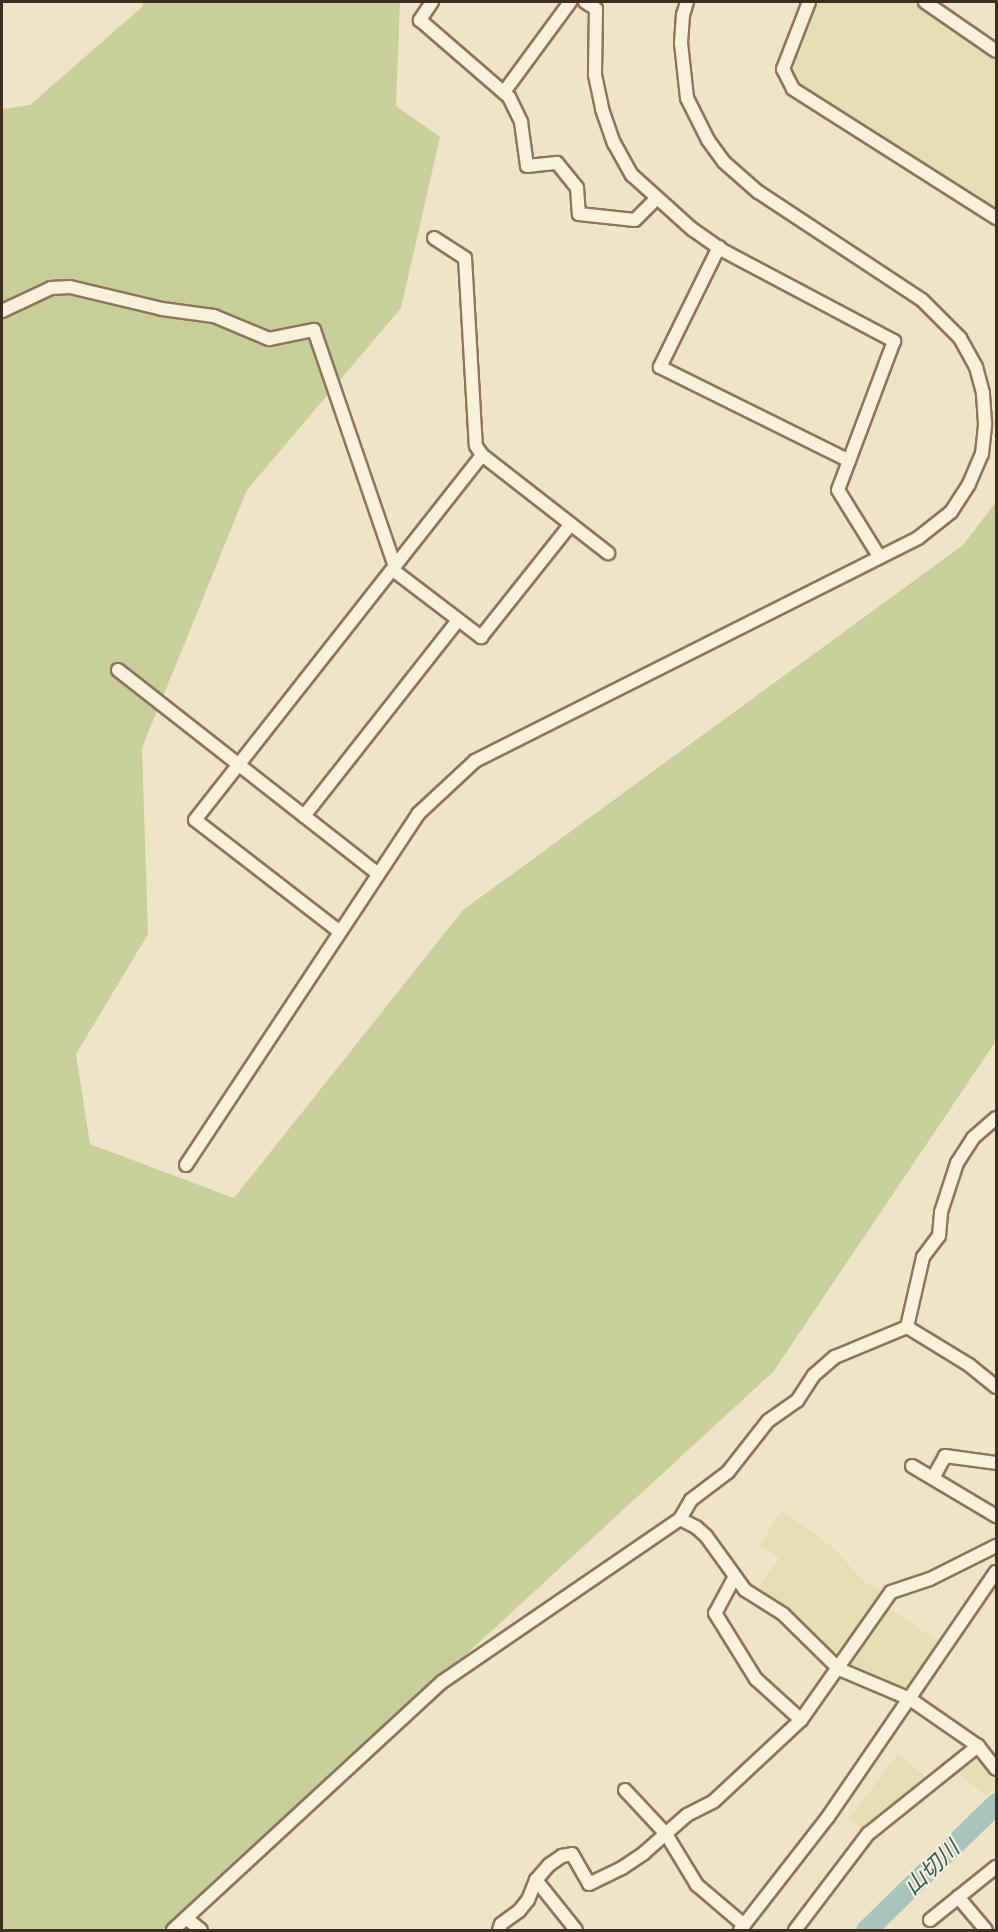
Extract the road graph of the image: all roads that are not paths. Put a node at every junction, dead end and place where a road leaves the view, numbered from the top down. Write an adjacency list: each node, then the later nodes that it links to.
1 (432, 2): 8 (street)
2 (570, 2): 8 (street)
3 (585, 2): 9 (street)
4 (687, 2): 18 (street)
5 (809, 2): 10 (street)
6 (925, 2): 7 (street)
7 (996, 51)
8 (504, 92): 9 (street)
9 (657, 198): 12 (street)
10 (996, 218)
11 (434, 238): 14 (street)
12 (719, 247): 15 (street); 15 (street)
13 (2, 311): 19 (street)
14 (482, 455): 16 (street); 19 (street)
15 (849, 461): 18 (street)
16 (571, 524): 17 (street); 20 (street)
17 (608, 553)
18 (879, 556): 24 (street)
19 (394, 568): 20 (street); 22 (street)
20 (458, 620): 23 (street)
21 (118, 670): 22 (street)
22 (238, 765): 23 (street); 25 (street)
23 (304, 816): 24 (street)
24 (378, 874): 25 (street)
25 (340, 932): 27 (street)
26 (996, 1118): 28 (street)
27 (186, 1165)
28 (907, 1327): 29 (street); 34 (street)
29 (996, 1387)
30 (996, 1463): 32 (street)
31 (912, 1466): 32 (street)
32 (933, 1478): 33 (street)
33 (996, 1516)
34 (680, 1519): 37 (street); 48 (street)
35 (996, 1546): 38 (street)
36 (996, 1572): 39 (street)
37 (734, 1578): 38 (street); 40 (street)
38 (839, 1669): 39 (street); 40 (street)
39 (910, 1700): 41 (street); 50 (street)
40 (801, 1720): 44 (street)
41 (978, 1746): 42 (street); 55 (street)
42 (996, 1769)
43 (625, 1790): 44 (street)
44 (666, 1834): 46 (street); 50 (street)
45 (996, 1867): 47 (street)
46 (536, 1880): 53 (street); 54 (street)
47 (958, 1897): 49 (street); 56 (street)
48 (186, 1918): 51 (street); 52 (street)
49 (930, 1920)
50 (742, 1928)
51 (173, 1930)
52 (201, 1930)
53 (499, 1930)
54 (576, 1930)
55 (795, 1930)
56 (986, 1930)

